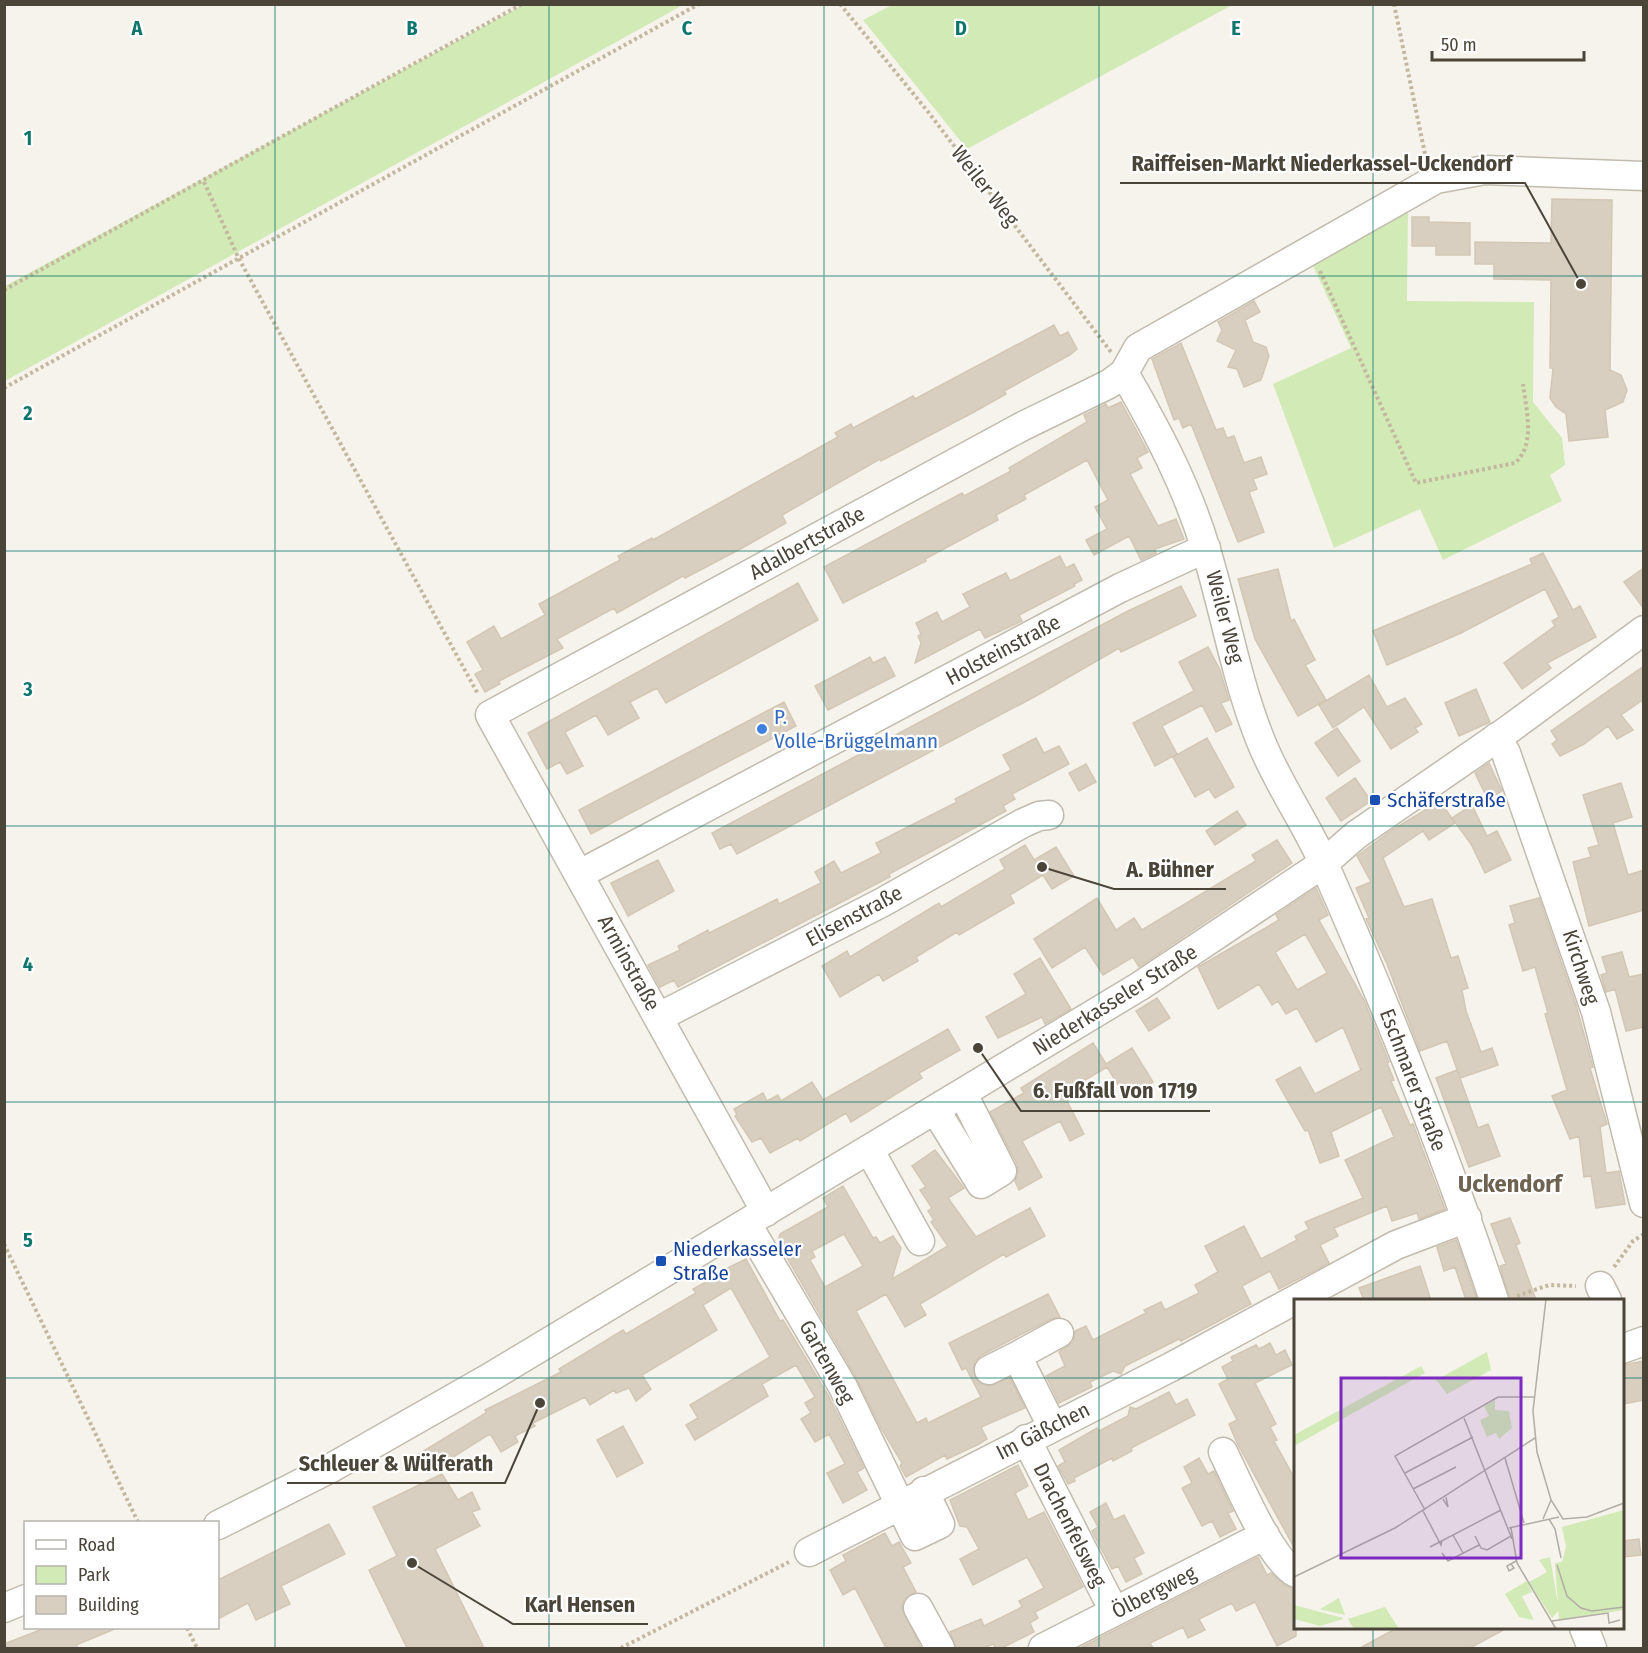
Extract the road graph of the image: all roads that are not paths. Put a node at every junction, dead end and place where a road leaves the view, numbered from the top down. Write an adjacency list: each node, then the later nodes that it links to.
1 (1644, 176): 2 (street)
2 (1124, 373): 3 (street, Weiler Weg); 5 (street, Adalbertstraße)
3 (1206, 548): 8 (street, Weiler Weg); 9 (street, Holsteinstraße)
4 (1644, 630): 6 (street)
5 (490, 715): 9 (street, Arminstraße)
6 (1497, 737): 8 (street); 14 (street, Kirchweg)
7 (1049, 815): 10 (street, Elisenstraße)
8 (1324, 863): 11 (street, Niederkasseler Straße); 16 (street, Eschmarer Straße)
9 (580, 874): 10 (street, Arminstraße)
10 (658, 1017): 15 (street, Arminstraße)
11 (963, 1094): 12 (street, Niederkasseler Straße); 12 (street)
12 (936, 1111): 13 (street, Niederkasseler Straße)
13 (870, 1151): 15 (street, Niederkasseler Straße); 17 (street)
14 (1644, 1203)
15 (756, 1218): 27 (street, Gartenweg); 28 (street, Niederkasseler Straße)
16 (1467, 1218): 18 (street, Im Gäßchen); 19 (street, Eschmarer Straße)
17 (920, 1241)
18 (1296, 1299)
19 (1504, 1299)
20 (1294, 1300): 24 (street, Im Gäßchen)
21 (1059, 1333): 22 (street)
22 (1017, 1356): 23 (street); 24 (street)
23 (989, 1370)
24 (1052, 1426): 25 (street, Im Gäßchen)
25 (1026, 1439): 27 (street, Im Gäßchen); 35 (street, Drachenfelsweg)
26 (1223, 1452): 29 (street)
27 (911, 1498): 30 (street, Im Gäßchen)
28 (219, 1524)
29 (1265, 1535): 31 (street); 35 (street, Ölbergweg)
30 (808, 1552)
31 (1294, 1571)
32 (24, 1600): 33 (street)
33 (4, 1608)
34 (918, 1608): 37 (street)
35 (1114, 1611): 38 (street, Ölbergweg)
36 (1584, 1629): 39 (street)
37 (940, 1648)
38 (1042, 1648)
39 (1592, 1648)

